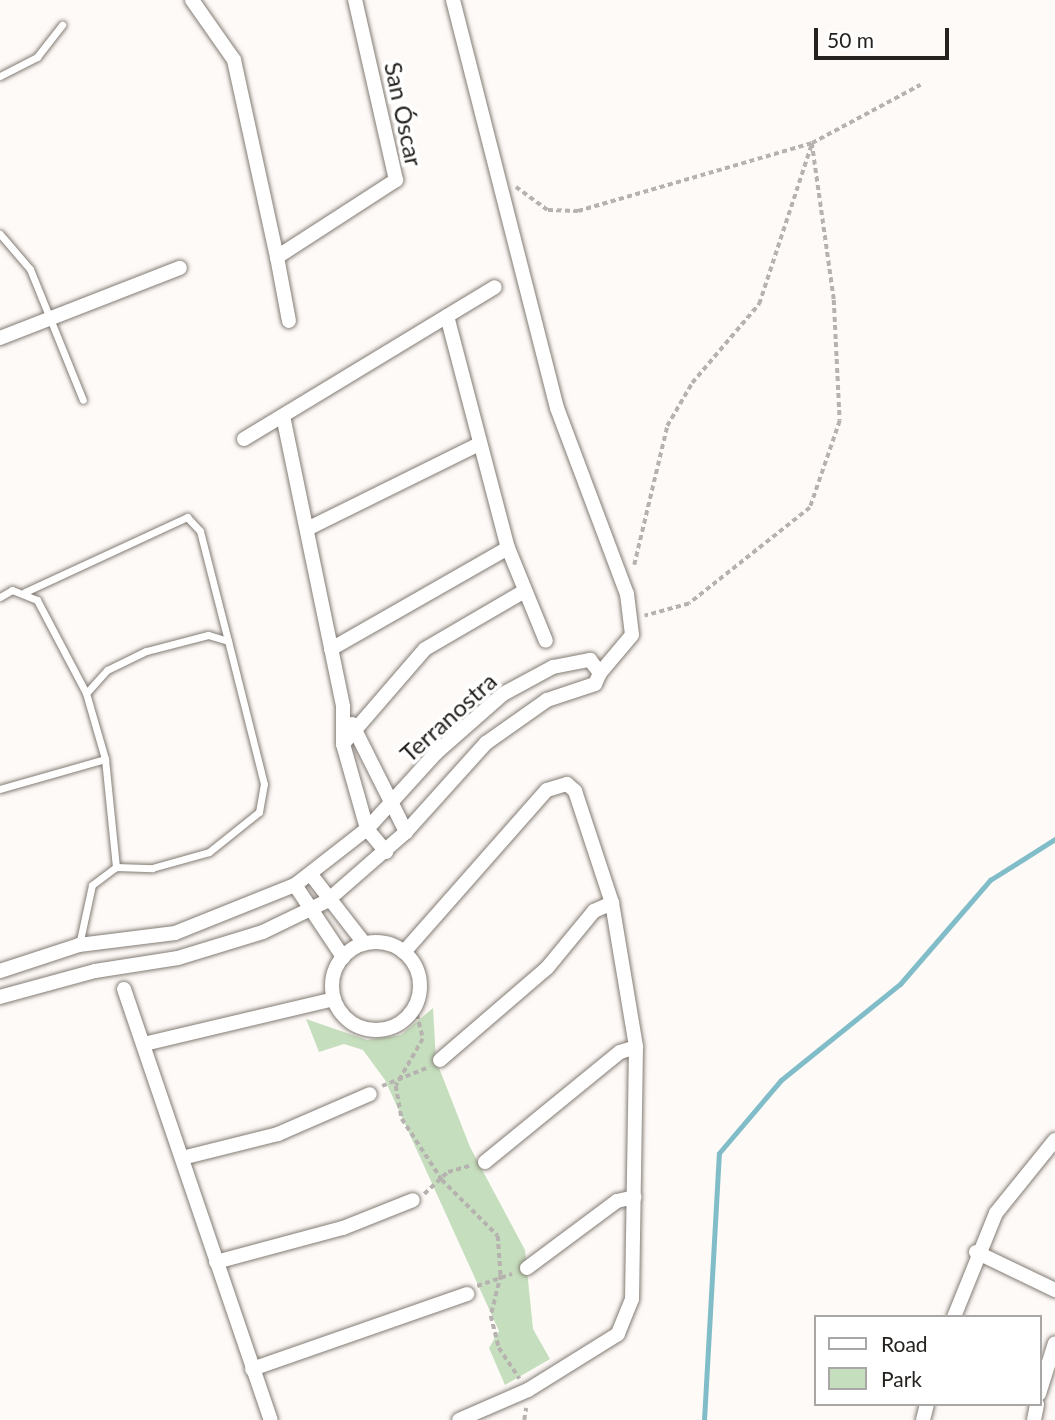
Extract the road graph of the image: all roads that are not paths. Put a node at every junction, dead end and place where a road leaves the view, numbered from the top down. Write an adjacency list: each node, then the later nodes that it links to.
1 (192, 0): 7 (street)
2 (355, 0): 7 (street, San Óscar)
3 (453, 0): 26 (street)
4 (62, 25): 5 (lane)
5 (0, 76)
6 (0, 234): 11 (lane)
7 (277, 257): 12 (street)
8 (180, 268): 11 (street)
9 (495, 287): 10 (street)
10 (447, 316): 15 (street); 17 (street)
11 (52, 318): 13 (street); 14 (lane)
12 (289, 321)
13 (0, 338)
14 (83, 400)
15 (283, 416): 16 (street); 18 (street)
16 (244, 439)
17 (479, 444): 18 (street); 19 (street)
18 (307, 529): 25 (street)
19 (508, 548): 21 (street); 25 (street)
20 (25, 592): 22 (lane); 24 (lane); 27 (lane)
21 (523, 592): 23 (street); 29 (street)
22 (0, 597)
23 (546, 641)
24 (228, 642): 27 (lane); 37 (lane)
25 (331, 649): 28 (street)
26 (600, 673): 33 (street, Terranostra); 35 (street, Terranostra)
27 (86, 694): 31 (lane)
28 (343, 707): 29 (street); 30 (street)
29 (355, 731): 30 (street); 33 (street)
30 (343, 744): 34 (street)
31 (105, 759): 32 (lane); 37 (lane)
32 (0, 789)
33 (389, 807): 34 (street, Terranostra); 35 (street)
34 (367, 829): 36 (street); 38 (street, Terranostra)
35 (407, 832): 36 (street, Terranostra)
36 (386, 852): 40 (street, Terranostra)
37 (116, 867): 44 (lane)
38 (312, 876): 39 (street, Terranostra); 40 (street)
39 (295, 885): 42 (street); 44 (street, Terranostra)
40 (327, 901): 42 (street, Terranostra); 43 (street)
41 (612, 903): 45 (street); 52 (street); 53 (street)
42 (310, 911): 46 (street); 49 (street, Terranostra)
43 (364, 943): 45 (street); 46 (street)
44 (79, 945): 47 (street, Terranostra)
45 (404, 952): 50 (street)
46 (343, 957): 50 (street)
47 (0, 971)
48 (124, 989): 51 (street)
49 (0, 998)
50 (334, 999): 51 (street)
51 (144, 1044): 56 (street)
52 (636, 1047): 57 (street); 58 (street)
53 (440, 1060)
54 (370, 1094): 56 (street)
55 (1055, 1140): 60 (street)
56 (186, 1157): 61 (street)
57 (485, 1162)
58 (635, 1197): 62 (street); 70 (street)
59 (413, 1199): 61 (street)
60 (976, 1252): 63 (street); 65 (street)
61 (216, 1262): 67 (street)
62 (527, 1268)
63 (1055, 1290)
64 (467, 1294): 67 (street)
65 (955, 1315)
66 (1055, 1343): 68 (street)
67 (252, 1369): 69 (street)
68 (1041, 1388)
69 (271, 1420)
70 (459, 1420)

